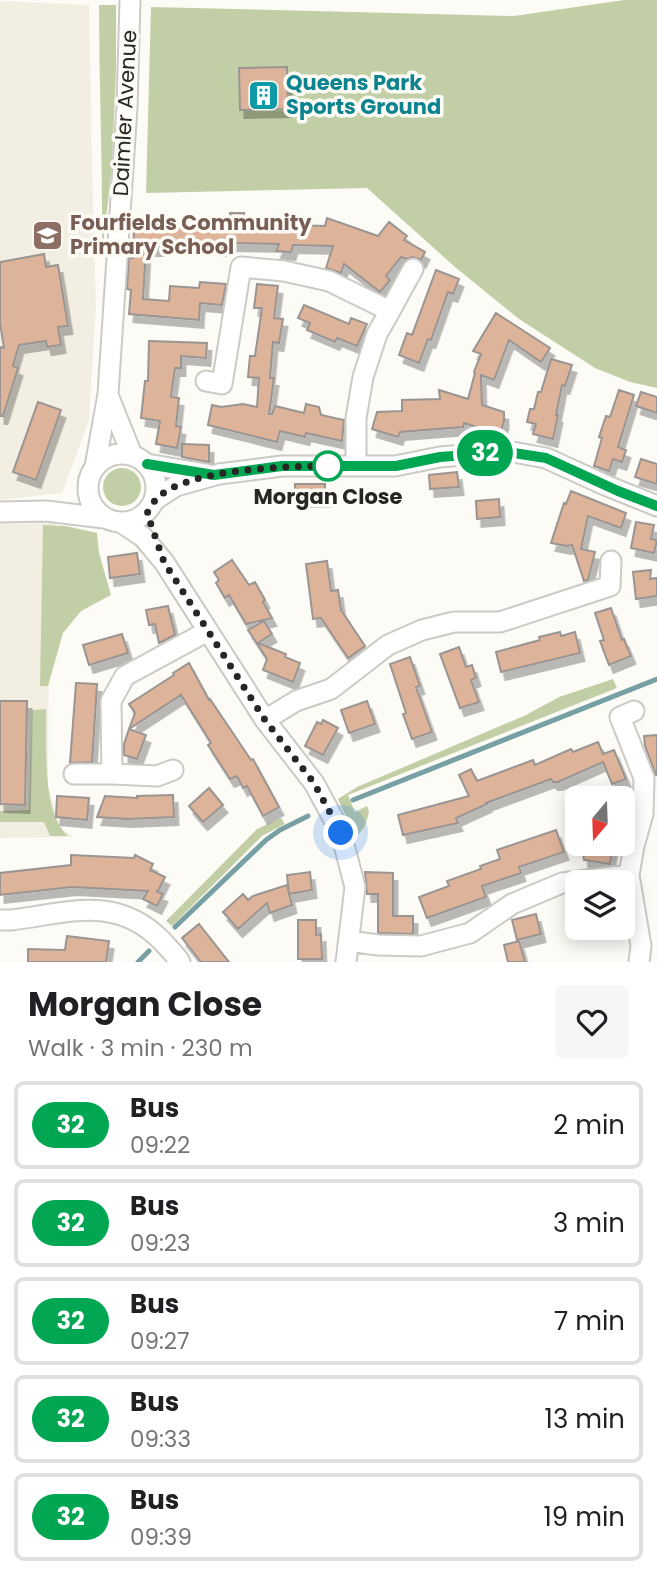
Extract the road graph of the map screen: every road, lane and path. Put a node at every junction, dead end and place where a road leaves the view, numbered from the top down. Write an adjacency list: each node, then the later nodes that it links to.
1 (130, 0): 5 (street, Daimler Avenue)
2 (413, 269): 3 (street)
3 (390, 311): 4 (street); 7 (street)
4 (206, 381)
5 (108, 394): 6 (street, Daimler Avenue); 9 (street, Daimler Avenue)
6 (140, 460): 8 (street); 9 (street); 10 (street)
7 (356, 466): 8 (street); 11 (street)
8 (214, 475): 10 (street)
9 (91, 476): 12 (street); 14 (street)
10 (151, 506): 14 (street); 16 (street)
11 (657, 506)
12 (46, 511): 13 (street); 14 (street)
13 (0, 512)
14 (113, 521): 16 (street)
15 (611, 561): 19 (street)
16 (164, 562): 17 (street)
17 (208, 631): 19 (street); 22 (street)
18 (634, 711): 23 (street)
19 (265, 720): 27 (street)
20 (173, 770): 22 (street)
21 (74, 774): 22 (street)
22 (112, 774)
23 (630, 870)
24 (565, 883): 27 (street)
25 (635, 910): 30 (street)
26 (0, 920): 28 (street)
27 (349, 941): 29 (street)
28 (180, 962)
29 (346, 962)
30 (639, 962)

